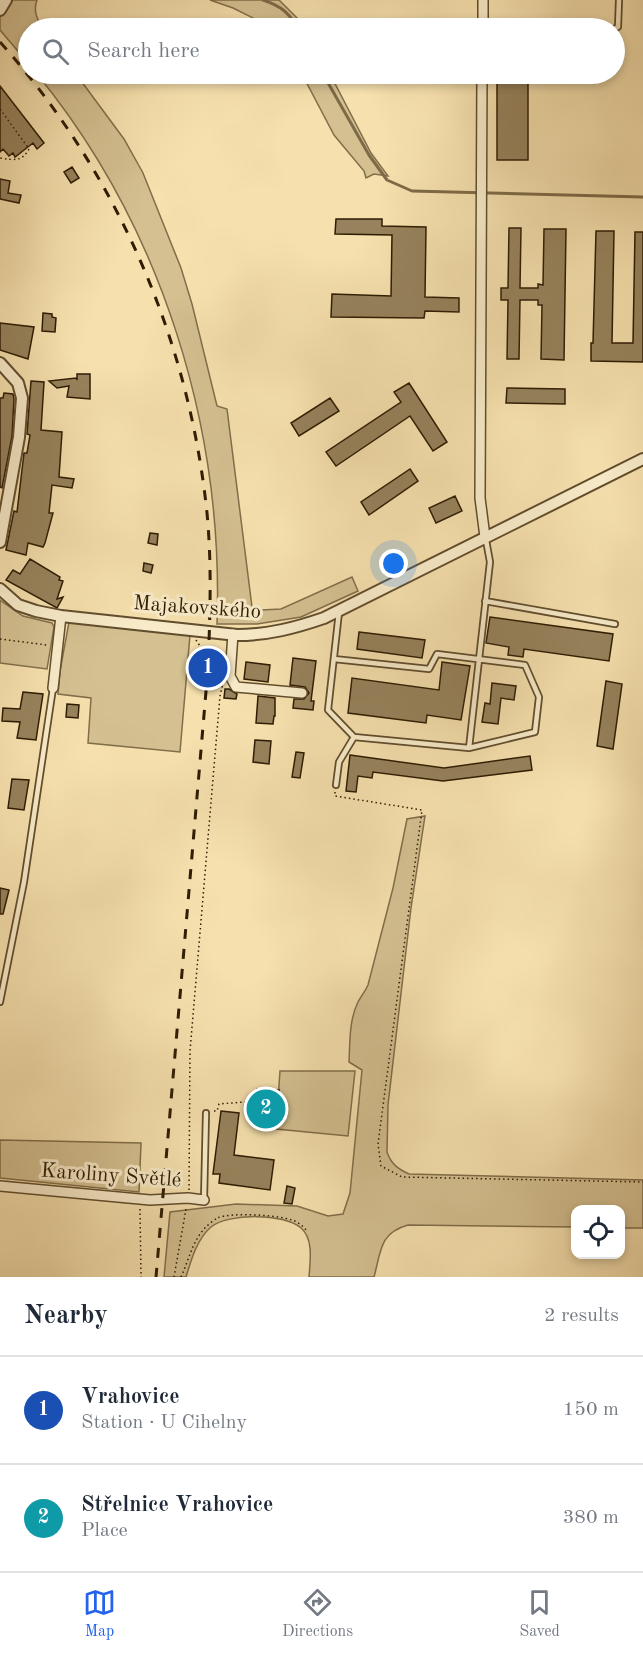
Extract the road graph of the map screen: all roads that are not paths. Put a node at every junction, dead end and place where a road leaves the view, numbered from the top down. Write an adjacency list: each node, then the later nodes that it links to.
1 (6, 0): 4 (street)
2 (483, 0): 5 (street)
3 (620, 0): 6 (lane)
4 (0, 10)
5 (483, 18)
6 (620, 18)
7 (482, 84): 10 (street)
8 (0, 363): 11 (street)
9 (643, 459): 10 (street, Majakovského)
10 (485, 537): 13 (lane); 14 (street, Majakovského)
11 (0, 542)
12 (0, 589): 15 (street, Majakovského)
13 (485, 601): 16 (lane); 18 (lane)
14 (339, 611): 17 (street, Majakovského); 19 (lane)
15 (61, 616): 17 (street, Majakovského); 20 (street)
16 (615, 624)
17 (233, 634): 21 (street)
18 (479, 658): 19 (lane); 23 (lane); 23 (lane)
19 (334, 660): 22 (lane)
20 (53, 688): 25 (lane)
21 (302, 693)
22 (354, 737): 23 (lane); 24 (lane)
23 (469, 748)
24 (336, 785)
25 (0, 1002)
26 (206, 1113): 28 (lane, Karoliny Světlé)
27 (0, 1186): 28 (street, Karoliny Světlé)
28 (204, 1200)

